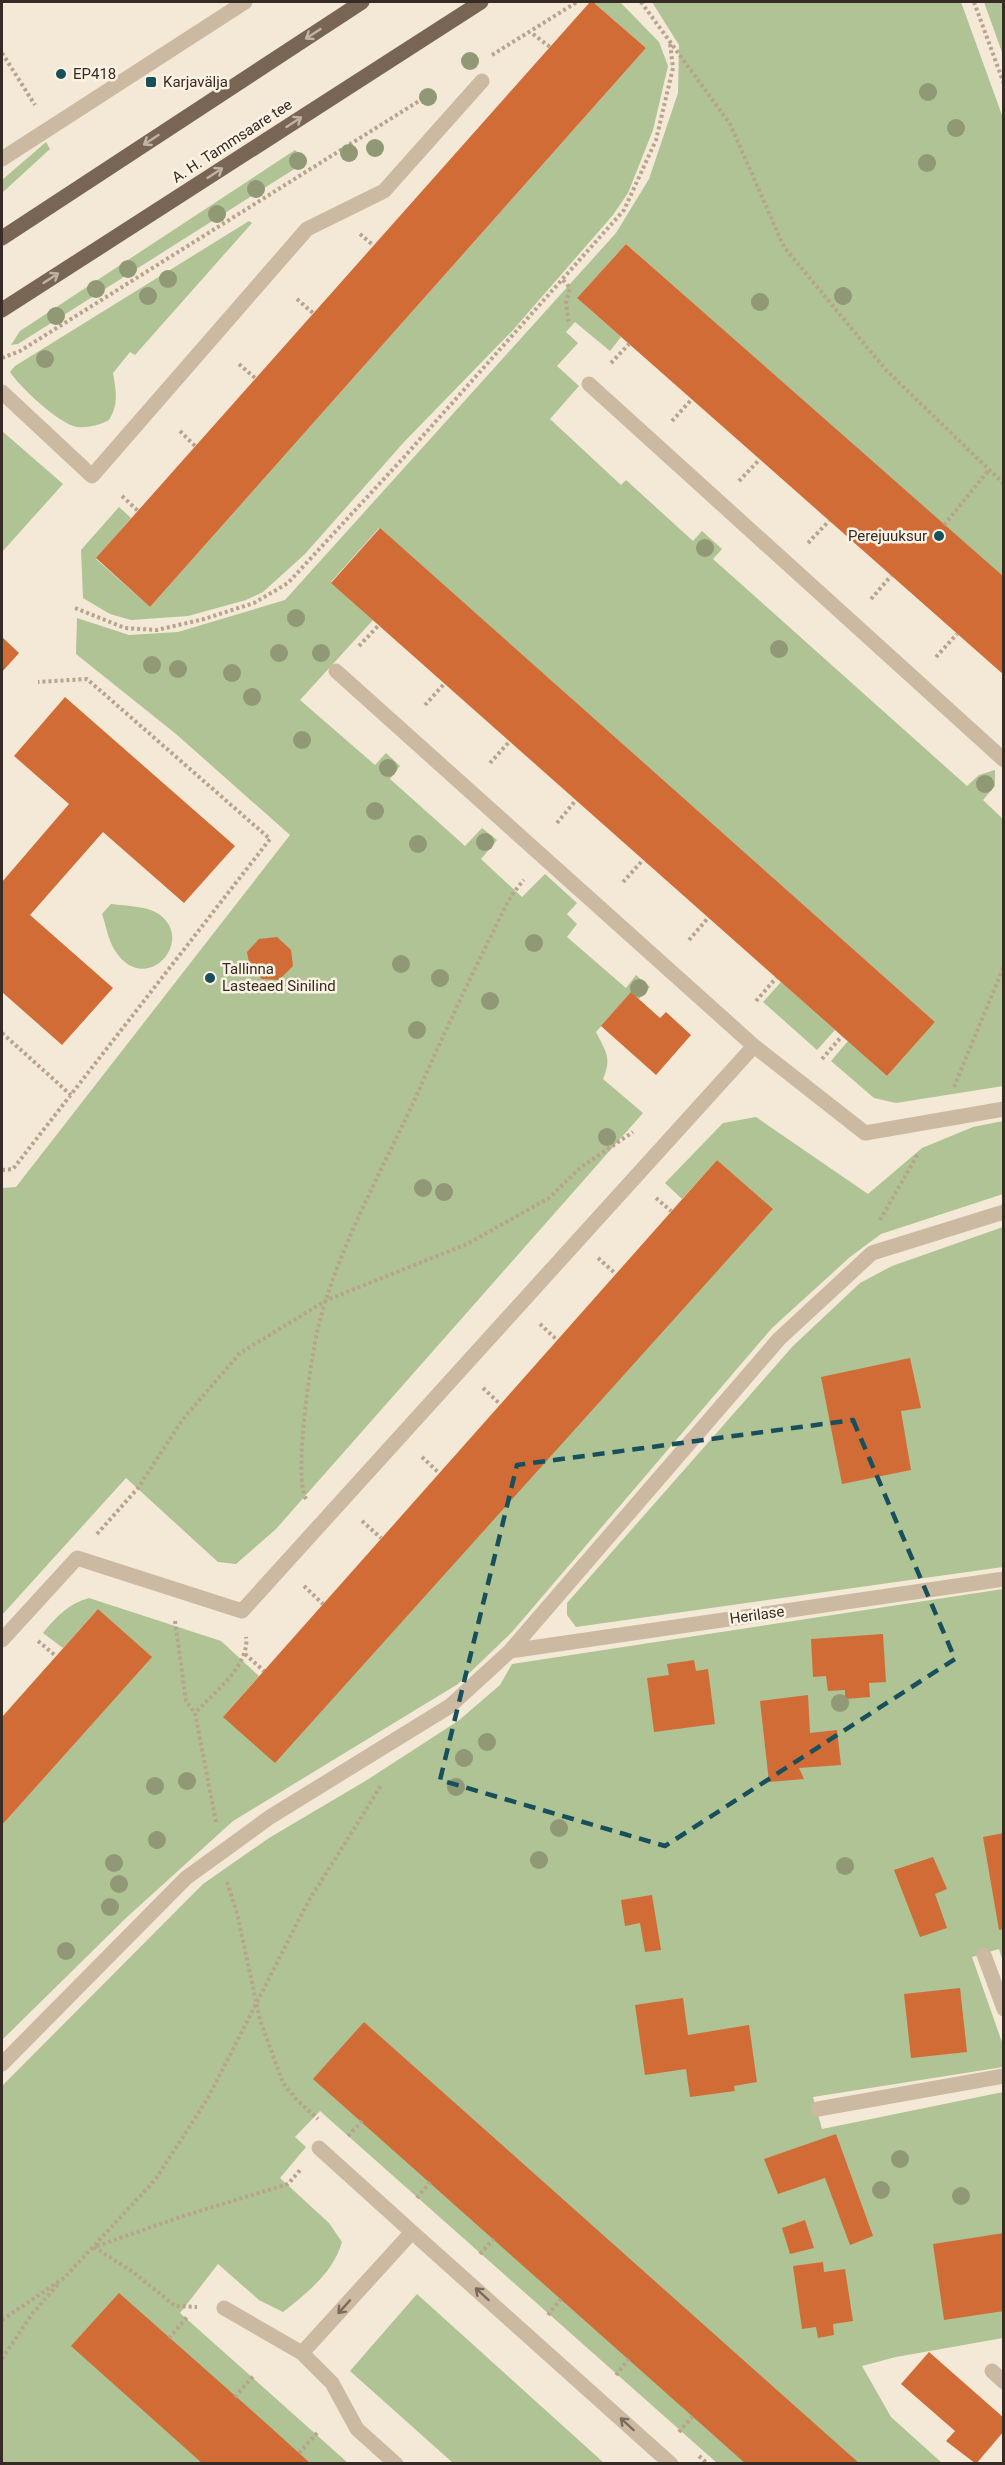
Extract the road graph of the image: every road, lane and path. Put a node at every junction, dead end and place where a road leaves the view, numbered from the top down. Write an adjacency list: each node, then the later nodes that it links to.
1 (245, 2): 15 (street)
2 (362, 2): 18 (main road, one-way to 18)
3 (481, 2): 22 (main road, A. H. Tammsaare tee, one-way to 3)
4 (577, 2): 11 (path)
5 (641, 2): 8 (path)
6 (974, 2): 13 (path)
7 (533, 34): 9 (path)
8 (670, 43): 20 (path); 37 (path)
9 (549, 47)
10 (2, 53): 15 (path)
11 (484, 60)
12 (482, 81): 31 (street)
13 (1004, 84)
14 (434, 92): 26 (path)
15 (48, 129): 16 (street)
16 (2, 159)
17 (357, 232): 19 (path)
18 (2, 238)
19 (373, 245)
20 (563, 280): 24 (path); 47 (path)
21 (297, 298): 23 (path)
22 (2, 310)
23 (314, 313)
24 (569, 324)
25 (629, 344): 27 (path)
26 (2, 358)
27 (612, 363)
28 (239, 364): 29 (path)
29 (255, 378)
30 (589, 384): 57 (street)
31 (2, 392)
32 (692, 399): 33 (path)
33 (671, 422)
34 (180, 431): 35 (path)
35 (195, 446)
36 (759, 459): 38 (path)
37 (989, 470): 39 (path); 43 (path)
38 (739, 481)
39 (1004, 484)
40 (122, 496): 41 (path)
41 (138, 511)
42 (829, 521): 44 (path)
43 (944, 525)
44 (808, 543)
45 (891, 576): 46 (path)
46 (872, 599)
47 (75, 608)
48 (379, 625): 50 (path)
49 (957, 634): 51 (path)
50 (359, 646)
51 (936, 657)
52 (336, 671): 61 (street)
53 (38, 682): 74 (path)
54 (445, 684): 55 (path)
55 (424, 705)
56 (510, 741): 58 (path)
57 (1004, 760)
58 (490, 764)
59 (576, 801): 60 (path)
60 (556, 823)
61 (544, 858): 71 (street); 85 (path)
62 (643, 860): 63 (path)
63 (624, 882)
64 (708, 918): 65 (path)
65 (689, 940)
66 (1004, 966): 73 (path)
67 (776, 978): 68 (path)
68 (756, 1000)
69 (2, 1033): 74 (path)
70 (842, 1036): 72 (path)
71 (754, 1046): 75 (street); 76 (street)
72 (822, 1059)
73 (953, 1090)
74 (71, 1095): 78 (path)
75 (1004, 1109)
76 (671, 1138): 85 (path); 92 (street)
77 (922, 1148): 82 (path)
78 (2, 1170)
79 (652, 1193): 80 (path)
80 (671, 1211)
81 (1004, 1212): 82 (street)
82 (872, 1253): 103 (street)
83 (596, 1256): 84 (path)
84 (616, 1274)
85 (327, 1300): 92 (path); 95 (path)
86 (537, 1321): 87 (path)
87 (557, 1340)
88 (480, 1386): 89 (path)
89 (500, 1404)
90 (419, 1454): 91 (path)
91 (440, 1473)
92 (325, 1518): 99 (street)
93 (361, 1520): 94 (path)
94 (381, 1538)
95 (76, 1558): 99 (street); 102 (street)
96 (1004, 1579): 103 (street, Herilase)
97 (302, 1584): 98 (path)
98 (323, 1604)
99 (242, 1611): 104 (path)
100 (175, 1621): 107 (path)
101 (34, 1636): 105 (path)
102 (2, 1640)
103 (510, 1652): 109 (street)
104 (245, 1654): 106 (path); 107 (path)
105 (56, 1656)
106 (264, 1671)
107 (195, 1713): 109 (path)
108 (385, 1780): 111 (path)
109 (221, 1851): 111 (path); 113 (street)
110 (984, 1955): 112 (street)
111 (255, 2000): 117 (path); 123 (path)
112 (1004, 2009)
113 (2, 2064)
114 (1004, 2076): 115 (street)
115 (818, 2109)
116 (362, 2121): 117 (path)
117 (333, 2132): 118 (path)
118 (319, 2148): 121 (street); 123 (path)
119 (430, 2182): 120 (path)
120 (413, 2202)
121 (412, 2232): 133 (street, one-way to 133); 147 (street, one-way to 121)
122 (494, 2240): 124 (path)
123 (94, 2247): 125 (path); 127 (path)
124 (476, 2258)
125 (64, 2278): 131 (path); 134 (path)
126 (561, 2300): 130 (path)
127 (175, 2306)
128 (224, 2308): 133 (street)
129 (188, 2316): 132 (path)
130 (545, 2319)
131 (2, 2320)
132 (169, 2338)
133 (302, 2353): 146 (street)
134 (2, 2359)
135 (629, 2359): 138 (path)
136 (998, 2370): 139 (street)
137 (254, 2375): 140 (path)
138 (612, 2379)
139 (1004, 2382)
140 (235, 2397)
141 (693, 2416): 143 (path)
142 (318, 2432): 145 (path)
143 (676, 2435)
144 (692, 2450): 148 (path)
145 (299, 2453)
146 (396, 2463)
147 (671, 2463)
148 (708, 2463)

